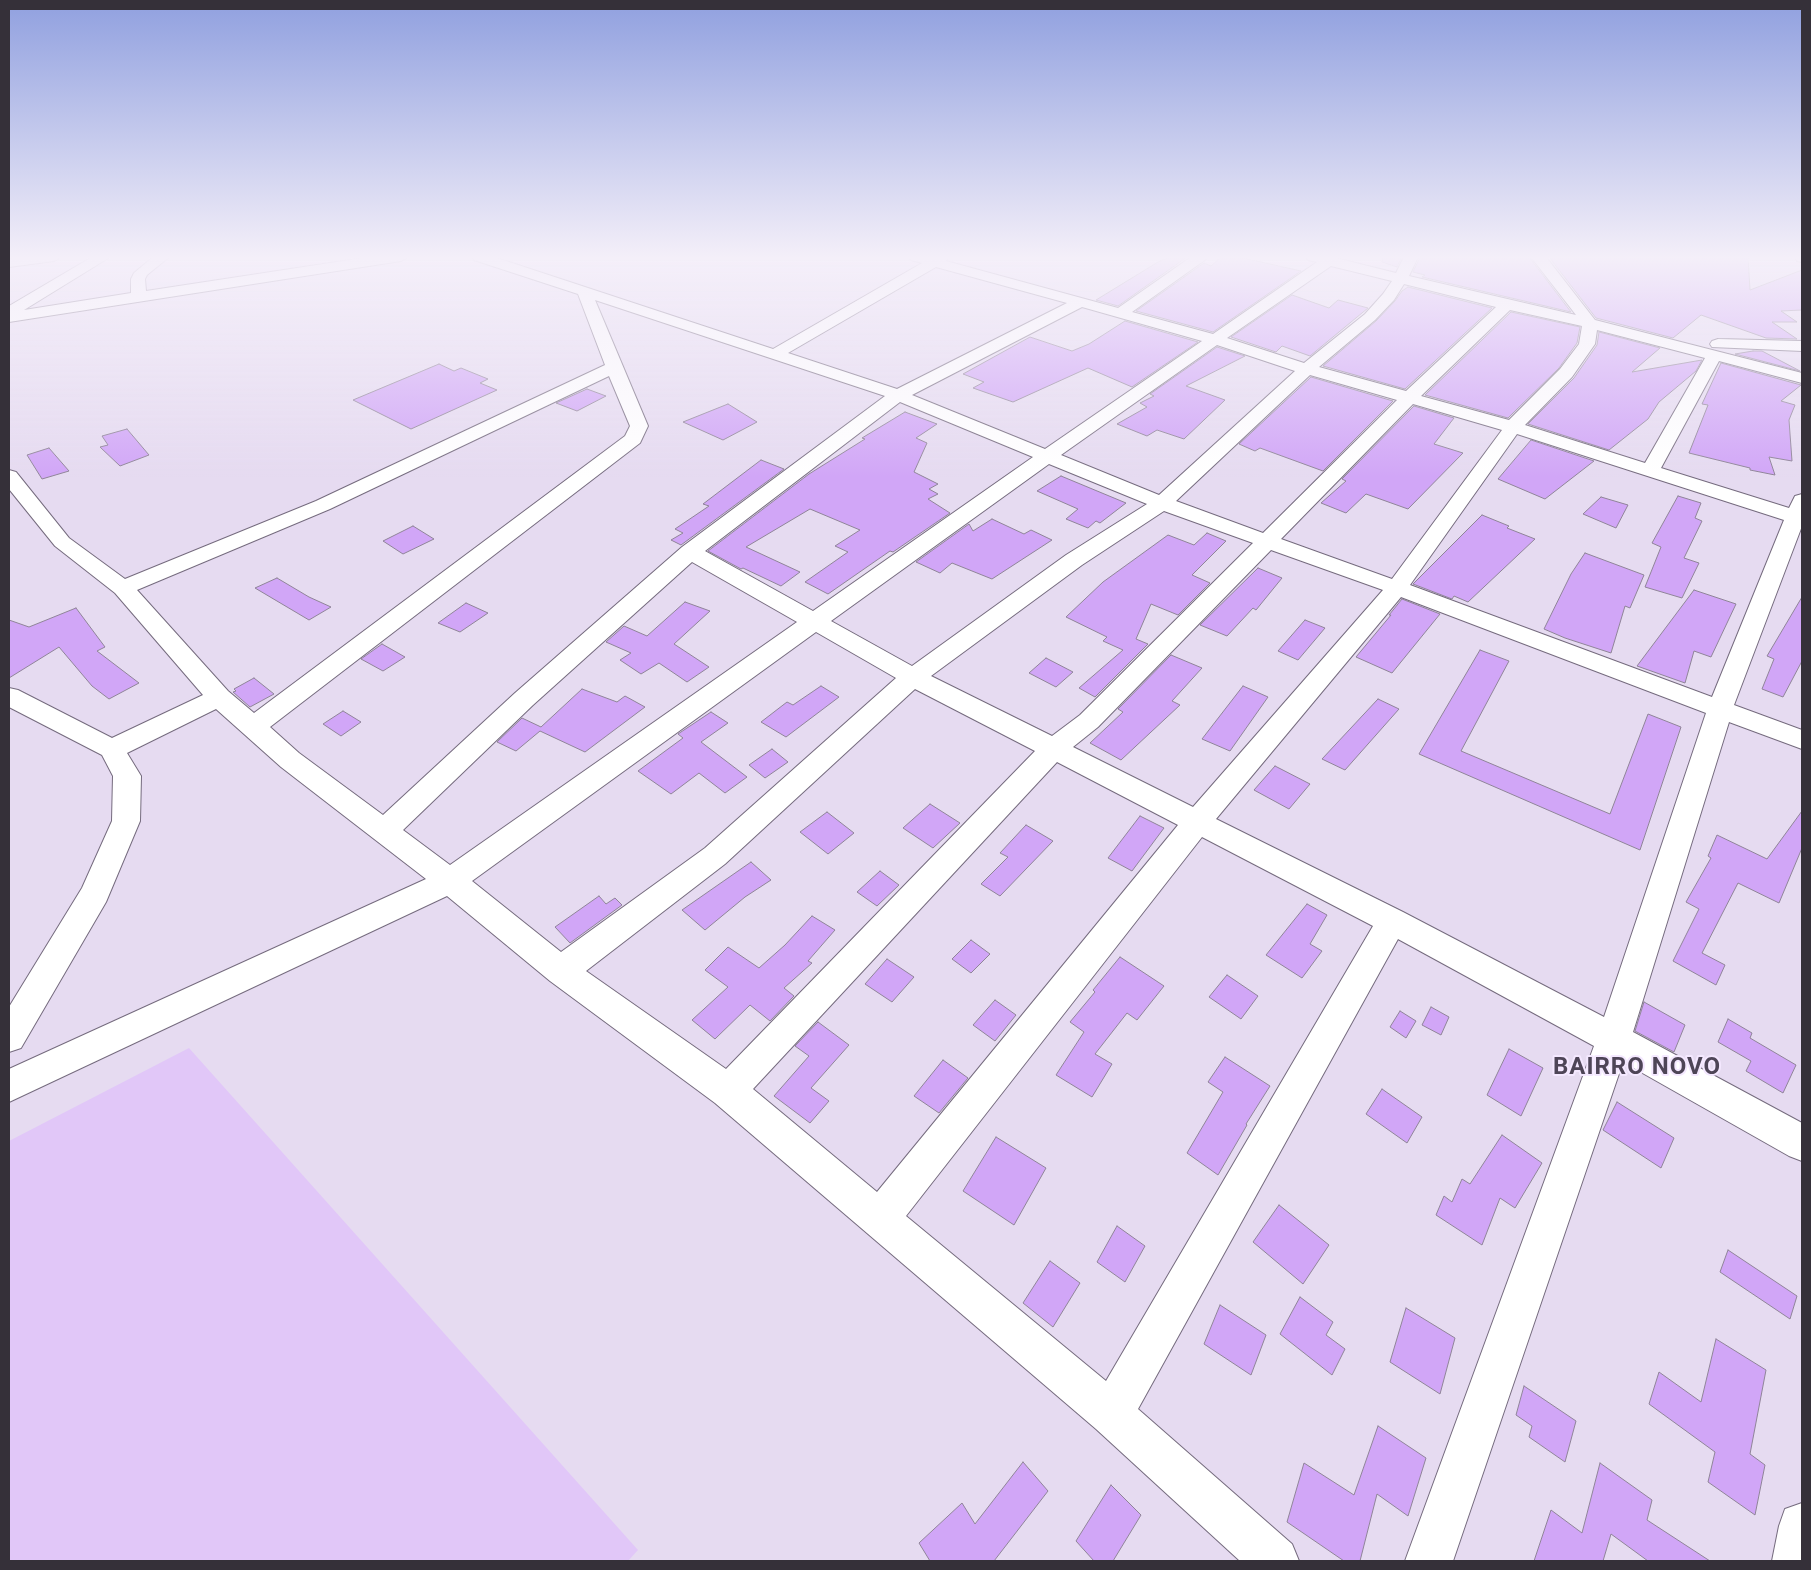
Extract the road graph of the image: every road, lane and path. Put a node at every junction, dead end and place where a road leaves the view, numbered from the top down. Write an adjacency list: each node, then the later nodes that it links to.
1 (599, 330): 16 (street)
2 (698, 330): 15 (street)
3 (815, 330): 15 (street)
4 (1025, 330): 19 (street)
5 (1183, 330): 11 (street)
6 (1229, 330): 11 (street)
7 (1354, 330): 17 (street)
8 (1480, 330): 20 (street)
9 (1589, 330): 21 (street)
10 (1620, 330): 12 (street)
11 (1217, 340): 17 (street); 22 (street)
12 (1668, 342): 13 (street); 14 (street)
13 (1802, 346)
14 (1715, 354): 18 (street); 23 (street)
15 (774, 356): 19 (street)
16 (614, 367): 29 (street); 36 (street)
17 (1307, 368): 20 (street); 25 (street)
18 (1802, 378)
19 (898, 395): 22 (street); 28 (street)
20 (1410, 397): 21 (street); 27 (street)
21 (1513, 427): 23 (street); 30 (street)
22 (1048, 456): 25 (street); 31 (street)
23 (1650, 470): 26 (street)
24 (9, 476): 29 (street)
25 (1162, 502): 27 (street); 32 (street)
26 (1800, 512): 35 (street)
27 (1269, 541): 30 (street); 39 (street)
28 (690, 552): 31 (street); 41 (street)
29 (123, 588): 34 (street)
30 (1397, 588): 35 (street); 40 (street)
31 (815, 622): 32 (street); 42 (street)
32 (913, 677): 39 (street); 44 (street)
33 (9, 696): 38 (street)
34 (219, 697): 36 (street); 38 (street)
35 (1720, 710): 37 (street); 46 (street)
36 (253, 727): 41 (street)
37 (1802, 740)
38 (112, 749): 45 (street)
39 (1054, 749): 40 (street); 48 (street)
40 (1198, 821): 43 (street); 50 (street)
41 (384, 831): 42 (street)
42 (450, 882): 44 (street); 47 (street)
43 (1392, 921): 46 (street); 51 (street)
44 (561, 971): 48 (street)
45 (9, 1037)
46 (1614, 1039): 49 (street); 54 (street)
47 (9, 1086)
48 (728, 1091): 50 (street)
49 (1802, 1143)
50 (880, 1219): 51 (street)
51 (1111, 1414): 53 (street)
52 (1802, 1526): 55 (street)
53 (1275, 1561)
54 (1429, 1561)
55 (1796, 1561)

